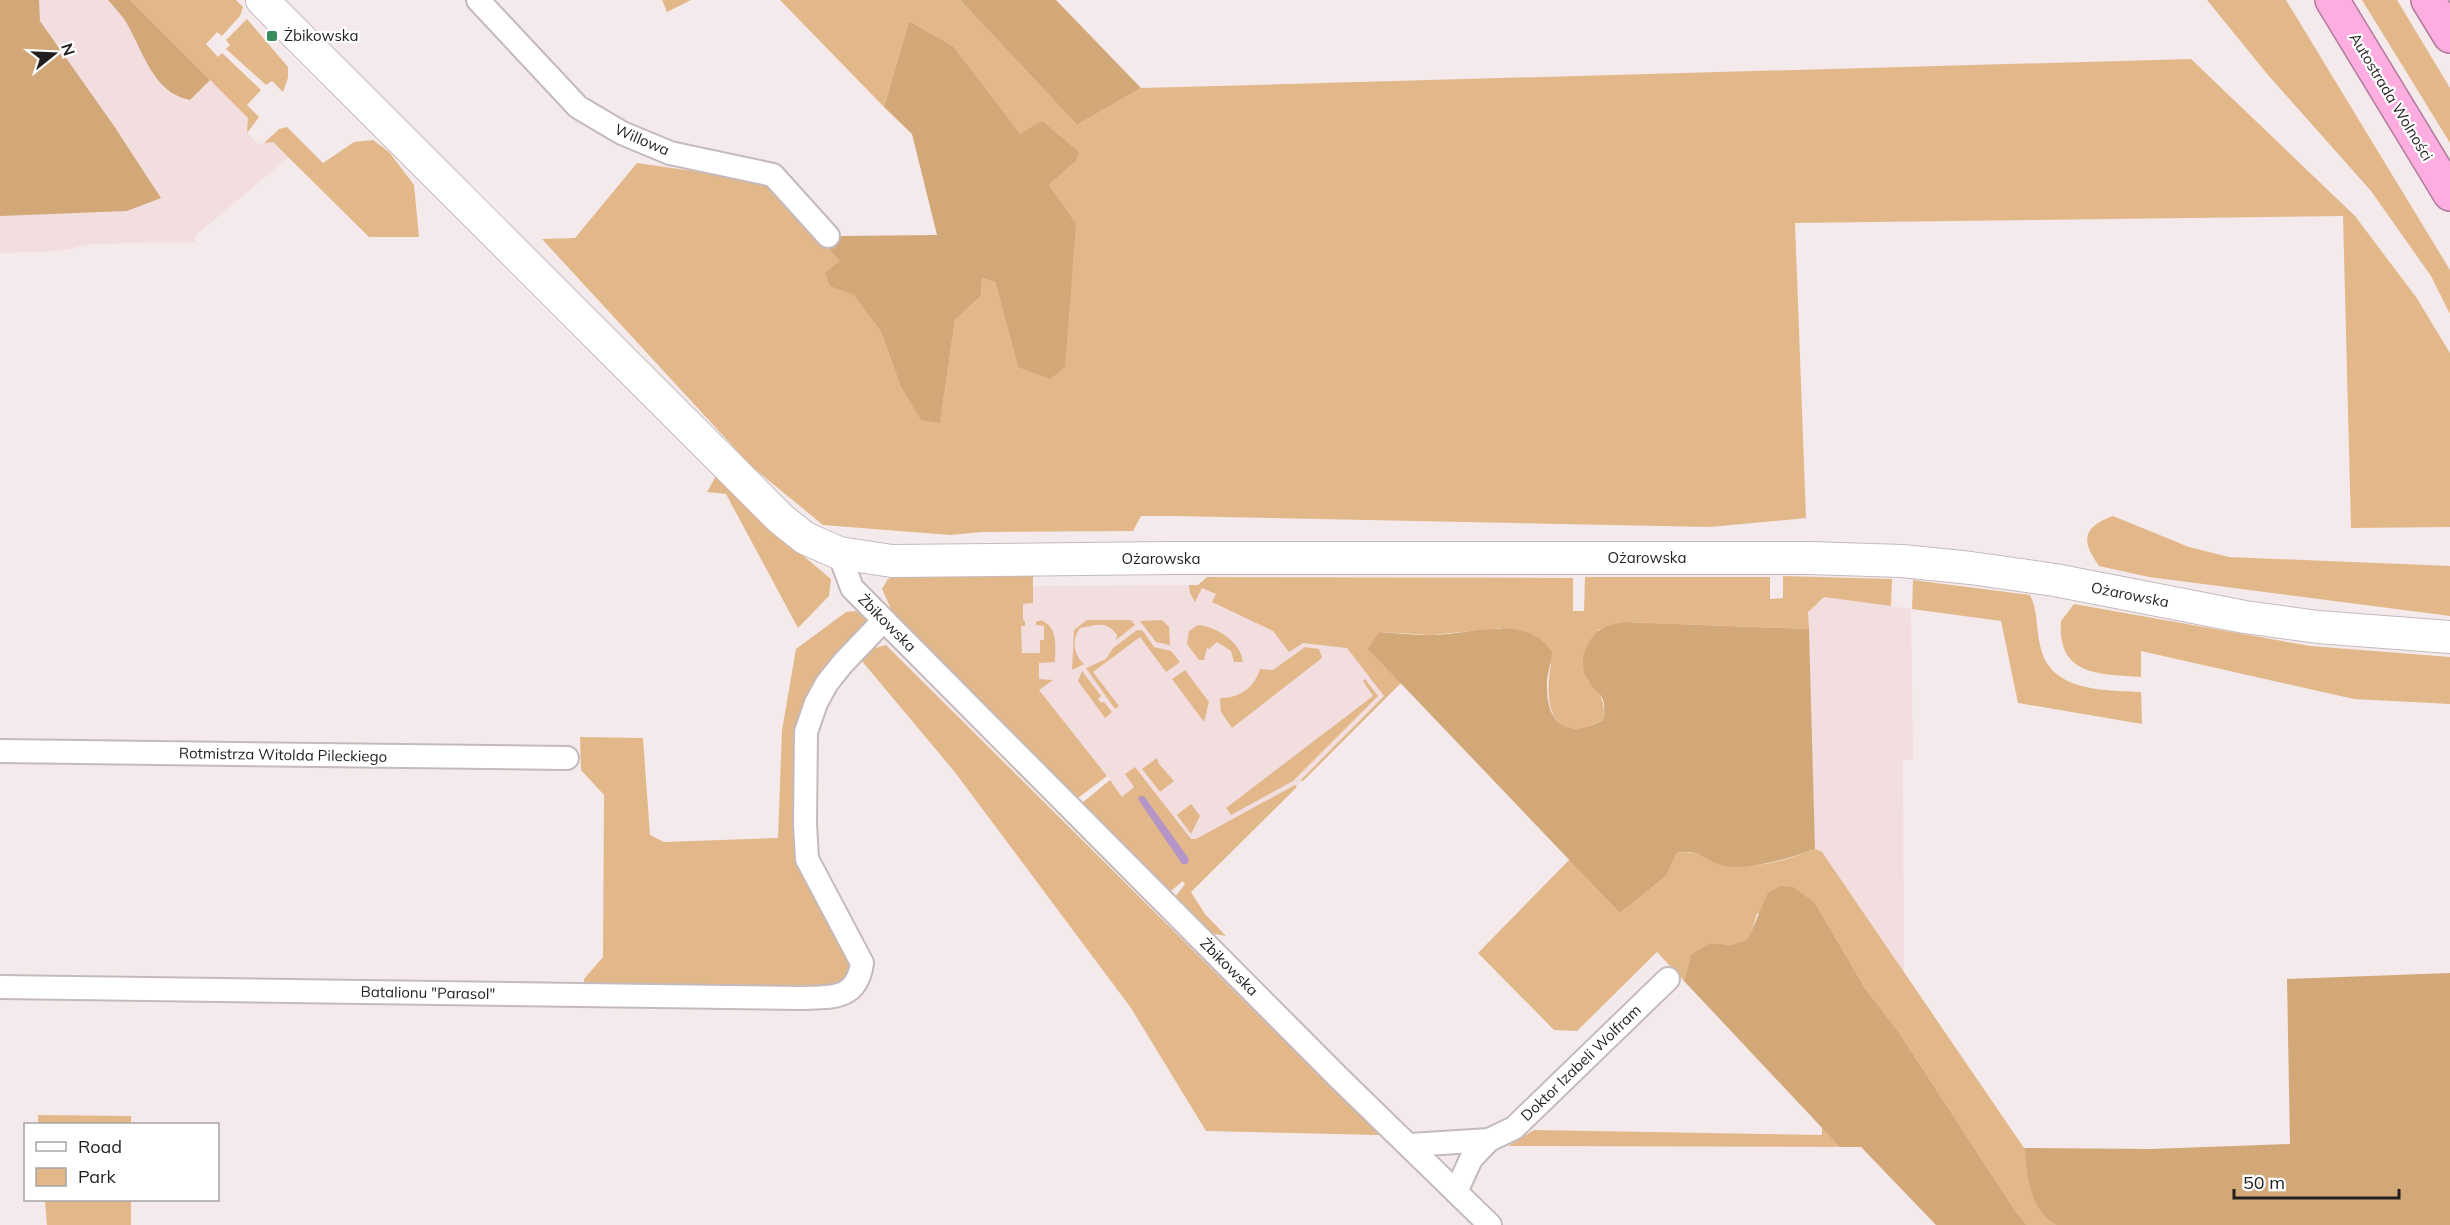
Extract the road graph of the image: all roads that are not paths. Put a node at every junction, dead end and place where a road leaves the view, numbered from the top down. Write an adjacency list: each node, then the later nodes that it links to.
1 (262, 0): 8 (main road)
2 (478, 0): 7 (street, Willowa)
3 (2332, 0): 6 (highway, Autostrada Wolności)
4 (2428, 0): 5 (highway)
5 (2450, 36)
6 (2450, 194)
7 (828, 236)
8 (839, 553): 9 (street, Żbikowska); 10 (main road, Ożarowska)
9 (884, 620): 14 (street, Batalionu "Parasol"); 16 (street, Żbikowska)
10 (2450, 637)
11 (0, 751): 12 (street, Rotmistrza Witolda Pileckiego)
12 (567, 758)
13 (1668, 979): 15 (street, Doktor Izabeli Wolfram)
14 (0, 987)
15 (1489, 1140): 16 (street, Doktor Izabeli Wolfram); 17 (street, Doktor Izabeli Wolfram)
16 (1410, 1145): 17 (street, Żbikowska)
17 (1456, 1192): 18 (street, Żbikowska)
18 (1490, 1225)

